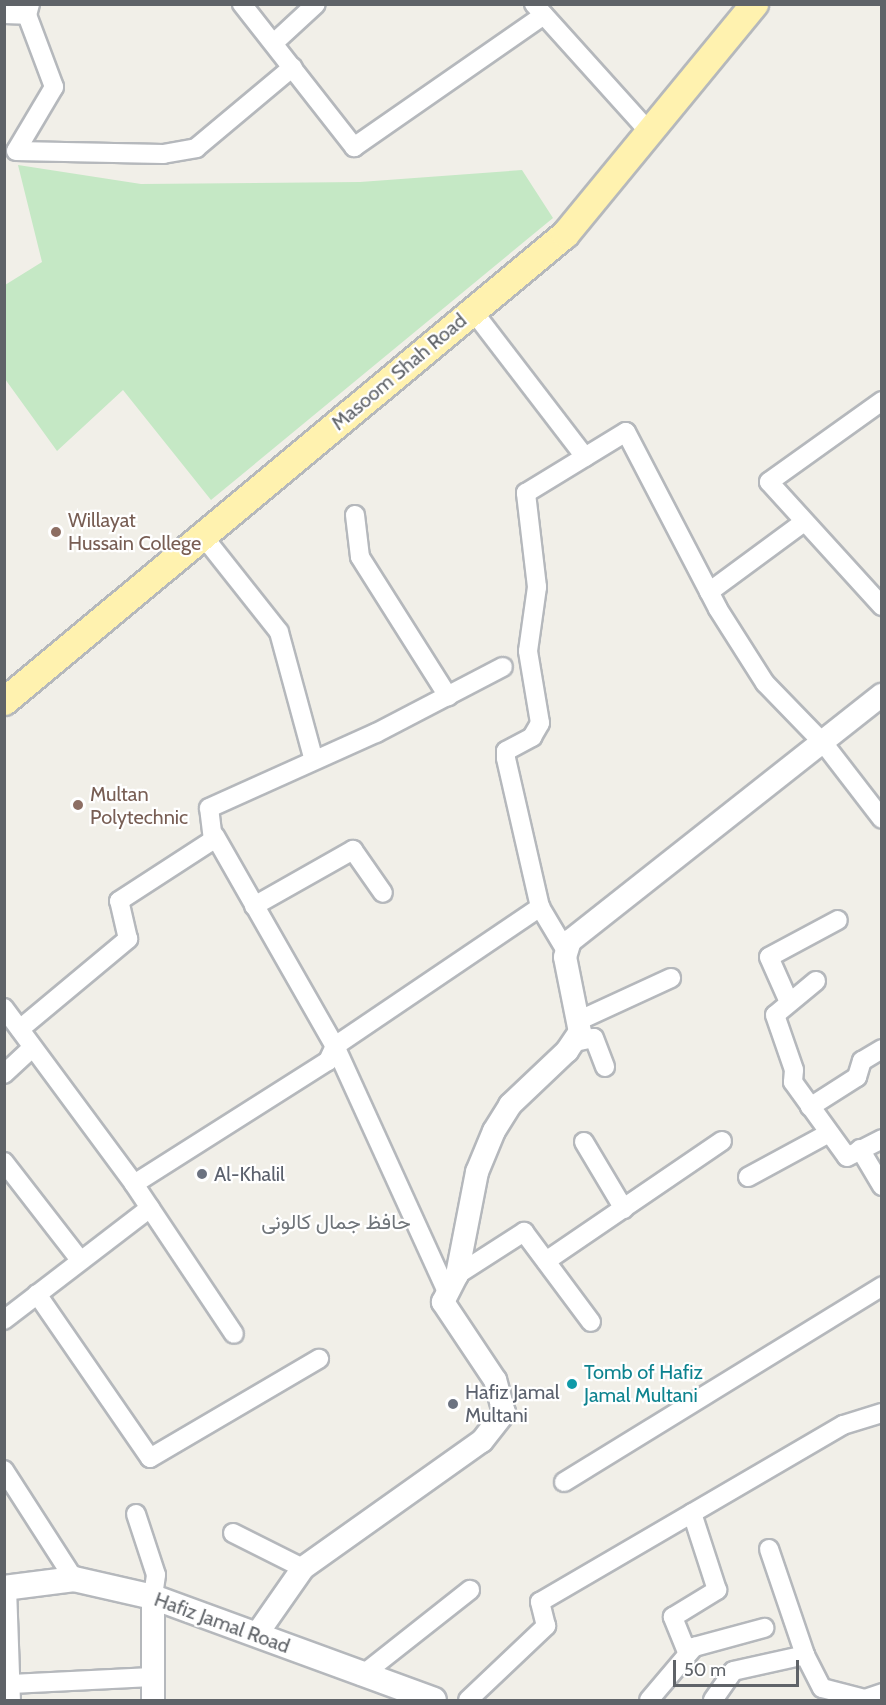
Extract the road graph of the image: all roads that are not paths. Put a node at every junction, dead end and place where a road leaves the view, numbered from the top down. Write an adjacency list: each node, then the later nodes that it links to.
1 (242, 4): 7 (street)
2 (316, 4): 7 (street)
3 (754, 4): 9 (main road, Masoom Shah Road)
4 (29, 10): 6 (street); 8 (street)
5 (539, 10): 8 (street); 9 (street)
6 (4, 15)
7 (276, 41): 8 (street)
8 (292, 67)
9 (651, 134): 10 (main road, Masoom Shah Road)
10 (473, 311): 12 (street); 15 (main road, Masoom Shah Road)
11 (882, 401): 14 (street)
12 (585, 457): 16 (street); 28 (street)
13 (355, 515): 20 (street)
14 (804, 522): 16 (street); 17 (street)
15 (203, 536): 21 (main road, Masoom Shah Road); 23 (street)
16 (709, 592): 22 (street)
17 (882, 606)
18 (503, 667): 20 (street)
19 (882, 695): 22 (street)
20 (448, 696): 23 (street)
21 (4, 701)
22 (825, 745): 24 (street); 30 (street)
23 (313, 758): 25 (street)
24 (882, 819)
25 (214, 836): 27 (street); 36 (street)
26 (383, 893): 27 (street)
27 (254, 906): 38 (street)
28 (540, 907): 30 (street); 38 (street)
29 (838, 920): 33 (street)
30 (565, 949): 35 (street)
31 (671, 978): 35 (street)
32 (816, 981): 33 (street)
33 (789, 1002): 43 (street)
34 (4, 1008): 36 (street)
35 (582, 1019): 37 (street)
36 (20, 1029): 39 (street)
37 (575, 1042): 41 (street); 57 (street)
38 (335, 1046): 51 (street); 57 (street)
39 (33, 1048): 42 (street); 51 (street)
40 (882, 1049): 43 (street)
41 (605, 1067)
42 (4, 1074)
43 (810, 1107): 44 (street)
44 (828, 1133): 48 (street); 50 (street)
45 (882, 1139): 48 (street)
46 (722, 1141): 54 (street)
47 (584, 1142): 54 (street)
48 (860, 1149): 52 (street)
49 (4, 1162): 55 (street)
50 (748, 1177)
51 (134, 1184): 53 (street)
52 (882, 1186)
53 (150, 1208): 55 (street); 62 (street)
54 (624, 1209): 56 (street)
55 (80, 1260): 59 (street)
56 (546, 1261): 57 (street); 61 (street)
57 (452, 1283): 71 (street)
58 (882, 1286): 66 (street)
59 (37, 1294): 60 (street); 63 (street)
60 (4, 1320)
61 (591, 1322)
62 (234, 1334)
63 (319, 1359)
64 (882, 1413): 67 (street)
65 (4, 1470): 72 (street)
66 (564, 1482)
67 (692, 1513): 78 (street); 86 (street)
68 (136, 1514): 75 (street)
69 (233, 1533): 71 (street)
70 (769, 1549): 79 (street)
71 (303, 1568): 77 (street)
72 (74, 1579): 73 (main road, Hafiz Jamal Road); 75 (main road, Hafiz Jamal Road)
73 (6, 1588): 82 (street)
74 (470, 1590): 80 (street)
75 (153, 1597): 77 (main road, Hafiz Jamal Road); 81 (street)
76 (764, 1628): 78 (street)
77 (257, 1634): 80 (main road, Hafiz Jamal Road)
78 (687, 1652): 87 (street)
79 (805, 1655): 83 (street); 88 (street)
80 (361, 1676): 85 (main road, Hafiz Jamal Road)
81 (153, 1677): 82 (street); 84 (street)
82 (10, 1692)
83 (871, 1698)
84 (153, 1701)
85 (434, 1701)
86 (468, 1701)
87 (649, 1701)
88 (713, 1701)

